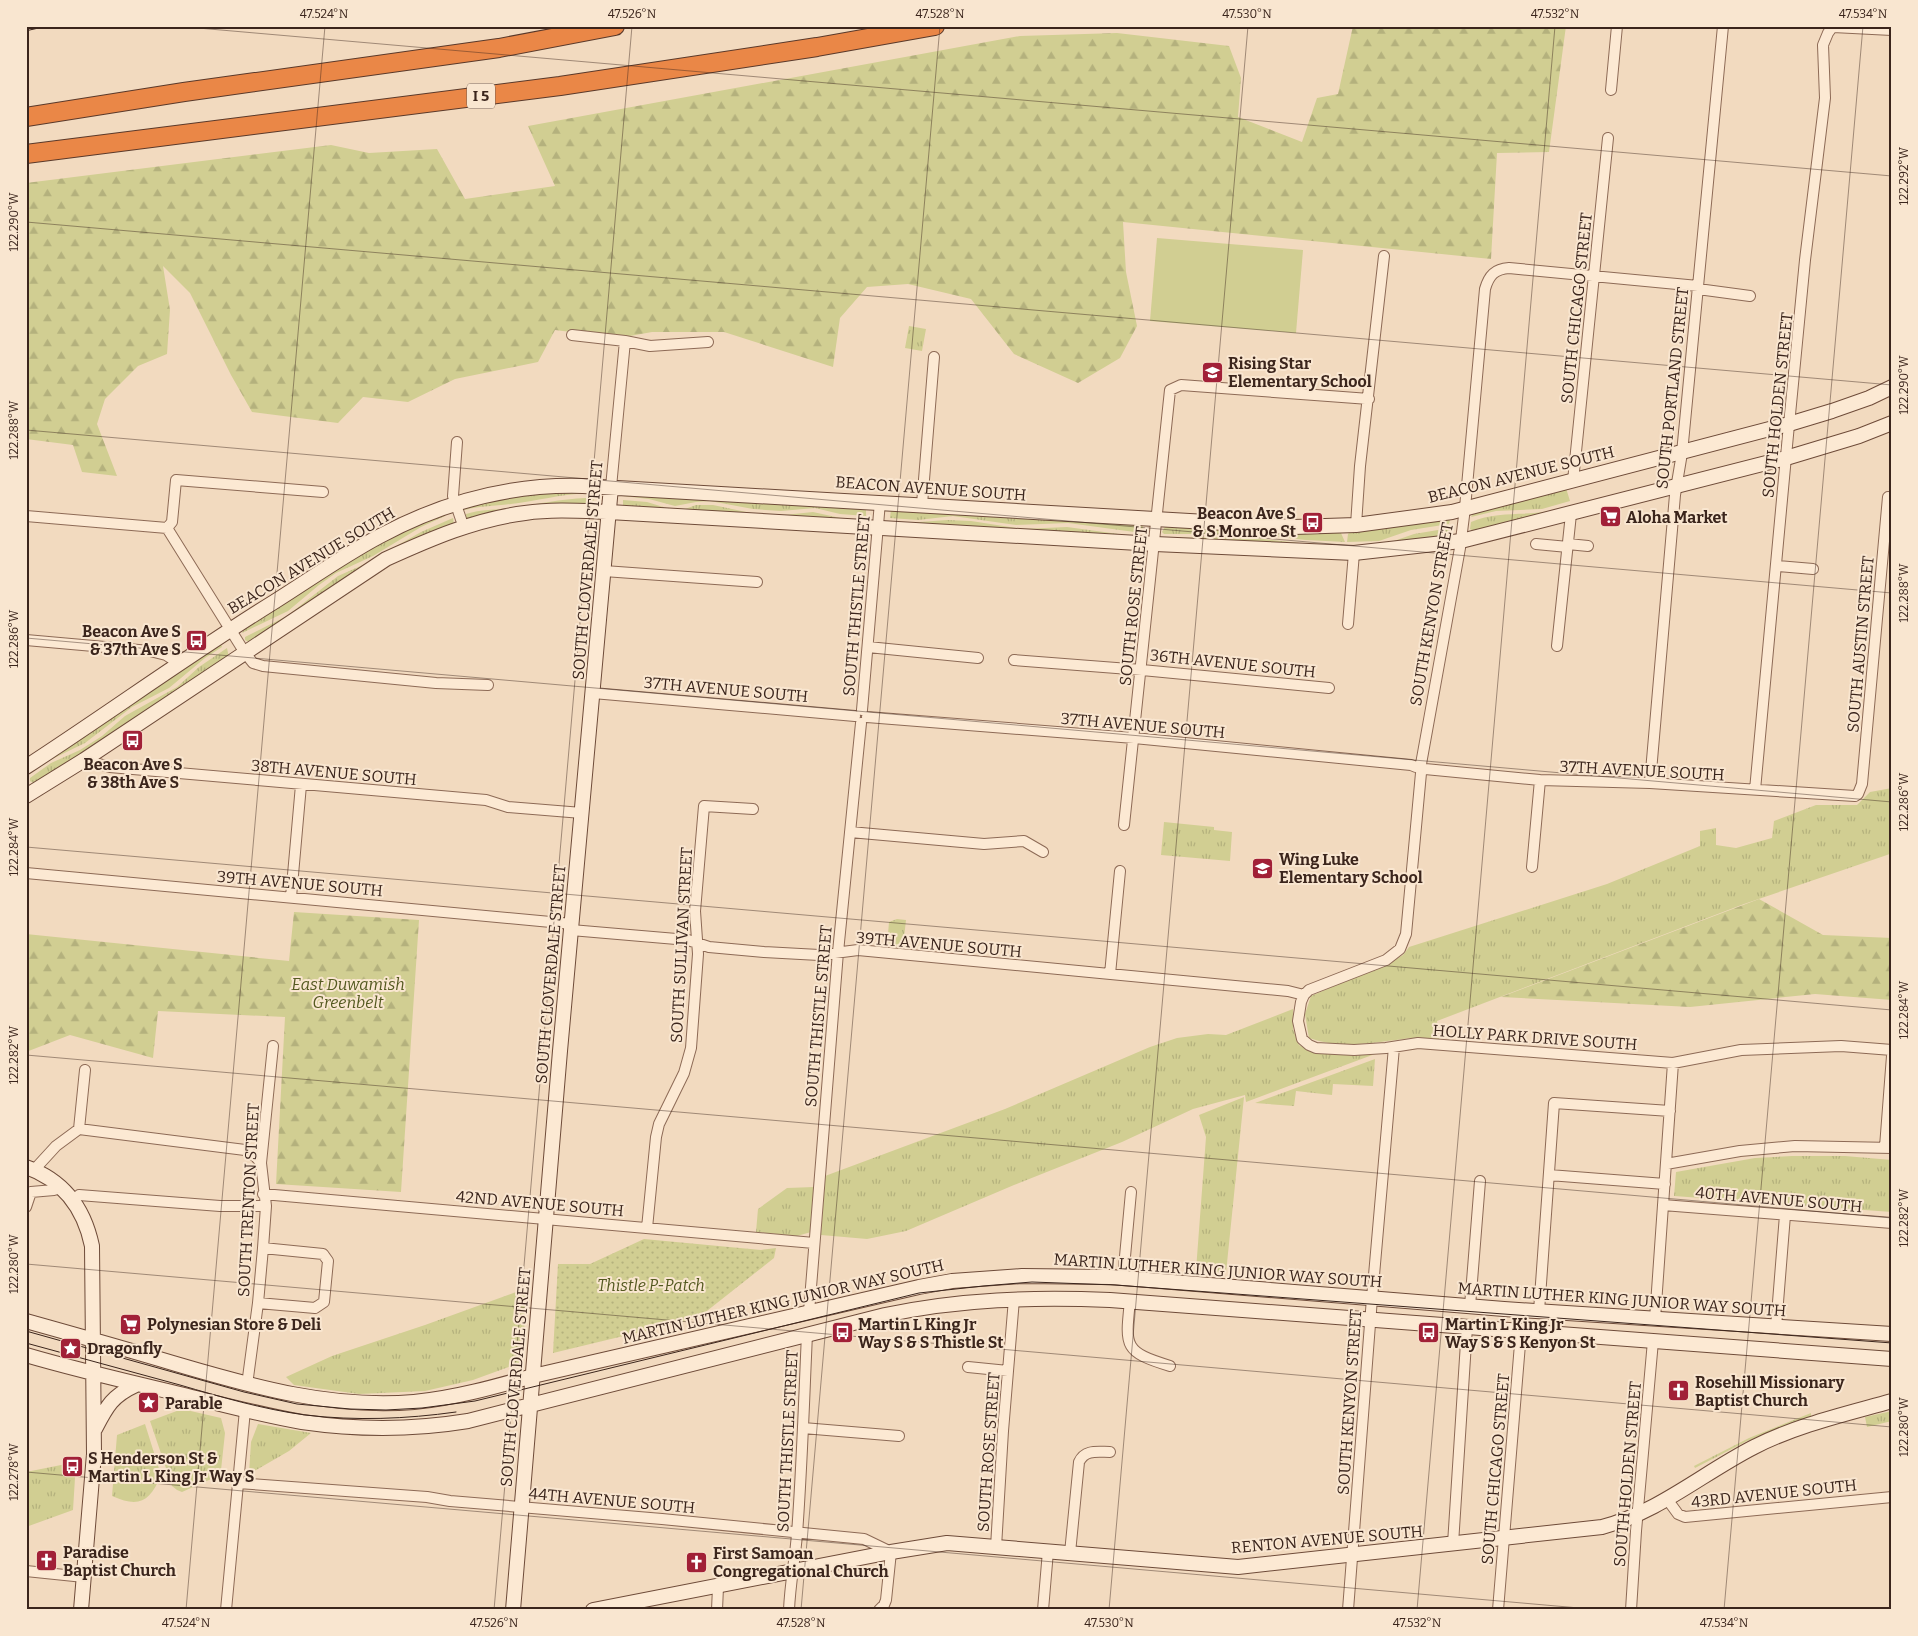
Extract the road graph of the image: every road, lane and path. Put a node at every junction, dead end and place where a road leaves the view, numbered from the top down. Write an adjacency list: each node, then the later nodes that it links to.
1 (615, 26): 8 (highway)
2 (935, 26): 10 (highway, I 5)
3 (1617, 26): 7 (street)
4 (1723, 26): 13 (street, SOUTH PORTLAND STREET)
5 (1833, 27): 6 (street); 22 (street, SOUTH HOLDEN STREET)
6 (1892, 30)
7 (1611, 90)
8 (26, 117)
9 (1608, 138): 12 (street, SOUTH CHICAGO STREET)
10 (26, 154)
11 (1384, 256): 20 (street)
12 (1593, 276): 13 (street); 26 (street, SOUTH CHICAGO STREET); 34 (street, SOUTH KENYON STREET)
13 (1698, 288): 14 (street); 24 (street, SOUTH PORTLAND STREET)
14 (1750, 296)
15 (572, 336): 16 (street)
16 (625, 341): 17 (street); 27 (street, SOUTH CLOVERDALE STREET)
17 (708, 342)
18 (934, 356): 33 (street)
19 (1892, 387): 22 (main road, BEACON AVENUE SOUTH)
20 (1369, 399): 38 (street, SOUTH ROSE STREET); 39 (street)
21 (1892, 423): 25 (main road)
22 (1789, 424): 24 (main road, BEACON AVENUE SOUTH); 25 (street, SOUTH HOLDEN STREET)
23 (457, 442): 32 (street)
24 (1682, 452): 26 (main road, BEACON AVENUE SOUTH); 28 (street, SOUTH PORTLAND STREET)
25 (1786, 458): 28 (main road); 49 (street, SOUTH HOLDEN STREET)
26 (1573, 481): 34 (main road, BEACON AVENUE SOUTH)
27 (611, 486): 31 (main road, BEACON AVENUE SOUTH); 32 (main road, BEACON AVENUE SOUTH); 35 (main road, SOUTH CLOVERDALE STREET)
28 (1677, 486): 36 (main road); 73 (street, SOUTH PORTLAND STREET)
29 (323, 492): 40 (street)
30 (1888, 497): 52 (street, SOUTH AUSTIN STREET)
31 (880, 502): 33 (main road, BEACON AVENUE SOUTH); 42 (street, SOUTH THISTLE STREET)
32 (455, 503): 41 (street); 55 (main road, BEACON AVENUE SOUTH)
33 (922, 504): 38 (main road, BEACON AVENUE SOUTH)
34 (1465, 508): 39 (main road, BEACON AVENUE SOUTH); 43 (street, SOUTH KENYON STREET)
35 (609, 512): 41 (main road); 42 (main road); 51 (main road, SOUTH CLOVERDALE STREET)
36 (1571, 514): 43 (main road); 46 (street)
37 (26, 516): 40 (street)
38 (1158, 519): 39 (main road, BEACON AVENUE SOUTH); 44 (street, SOUTH ROSE STREET)
39 (1356, 525)
40 (167, 528): 55 (street)
41 (464, 528): 59 (main road)
42 (878, 528): 44 (main road); 58 (street, SOUTH THISTLE STREET)
43 (1461, 541): 48 (main road); 71 (street, SOUTH KENYON STREET)
44 (1154, 544): 48 (main road); 63 (street, SOUTH ROSE STREET)
45 (1536, 544): 46 (street)
46 (1568, 546): 47 (street); 57 (street)
47 (1588, 546)
48 (1354, 553): 54 (street)
49 (1777, 566): 50 (street); 76 (street, SOUTH HOLDEN STREET)
50 (1813, 569)
51 (604, 571): 53 (street); 66 (main road, SOUTH CLOVERDALE STREET)
52 (1886, 576): 77 (street, SOUTH AUSTIN STREET)
53 (757, 582)
54 (1348, 624)
55 (229, 630): 59 (street); 62 (main road, BEACON AVENUE SOUTH)
56 (26, 640): 62 (street)
57 (1557, 646)
58 (868, 647): 60 (street); 67 (street, SOUTH THISTLE STREET)
59 (245, 653): 64 (street); 69 (main road)
60 (978, 658)
61 (1014, 660): 63 (street, 36TH AVENUE SOUTH)
62 (180, 664): 70 (main road, BEACON AVENUE SOUTH)
63 (1142, 670): 65 (street, 36TH AVENUE SOUTH); 68 (street, SOUTH ROSE STREET)
64 (488, 685)
65 (1329, 688)
66 (593, 693): 67 (street, 37TH AVENUE SOUTH); 79 (main road, SOUTH CLOVERDALE STREET)
67 (861, 716): 68 (street, 37TH AVENUE SOUTH); 81 (street, SOUTH THISTLE STREET)
68 (1134, 738): 71 (street, 37TH AVENUE SOUTH); 80 (street, SOUTH ROSE STREET)
69 (84, 760): 74 (street, 38TH AVENUE SOUTH); 75 (main road)
70 (26, 767)
71 (1421, 768): 72 (street, 37TH AVENUE SOUTH); 91 (street, SOUTH KENYON STREET)
72 (1540, 780): 73 (street, 37TH AVENUE SOUTH); 83 (street)
73 (1650, 784): 76 (street, 37TH AVENUE SOUTH)
74 (301, 785): 79 (street, 38TH AVENUE SOUTH); 86 (street)
75 (28, 790)
76 (1755, 790): 77 (street, 37TH AVENUE SOUTH)
77 (1858, 794)
78 (753, 809): 88 (street, SOUTH SULLIVAN STREET)
79 (582, 813): 87 (main road, SOUTH CLOVERDALE STREET)
80 (1124, 825)
81 (850, 832): 82 (street); 89 (street, SOUTH THISTLE STREET)
82 (1044, 852)
83 (1532, 867)
84 (1120, 871): 90 (street)
85 (26, 874): 86 (street, 39TH AVENUE SOUTH)
86 (291, 897): 87 (street, 39TH AVENUE SOUTH)
87 (572, 927): 88 (street, 39TH AVENUE SOUTH); 114 (main road, SOUTH CLOVERDALE STREET)
88 (697, 943): 89 (street, 39TH AVENUE SOUTH); 116 (street, SOUTH SULLIVAN STREET)
89 (838, 952): 90 (street, 39TH AVENUE SOUTH); 117 (street, SOUTH THISTLE STREET)
90 (1110, 974): 91 (street, 39TH AVENUE SOUTH)
91 (1304, 995): 93 (street)
92 (273, 1046): 101 (street, SOUTH TRENTON STREET)
93 (1394, 1047): 96 (street, HOLLY PARK DRIVE SOUTH); 120 (street, SOUTH KENYON STREET)
94 (1892, 1050): 96 (street)
95 (1892, 1056): 100 (street)
96 (1673, 1063): 98 (street)
97 (84, 1070): 99 (street)
98 (1670, 1111): 102 (street); 104 (street)
99 (79, 1129): 101 (street); 103 (street)
100 (1888, 1147): 102 (street)
101 (261, 1163): 109 (street, SOUTH TRENTON STREET)
102 (1666, 1164): 106 (street)
103 (30, 1169): 108 (main road)
104 (1549, 1175): 106 (street); 125 (street)
105 (1480, 1181): 124 (street)
106 (1665, 1184): 110 (street)
107 (1131, 1192): 119 (street)
108 (68, 1194): 111 (street); 112 (street); 135 (main road)
109 (263, 1194): 111 (street, SOUTH TRENTON STREET); 114 (street, 42ND AVENUE SOUTH)
110 (1663, 1205): 113 (street, 40TH AVENUE SOUTH); 127 (street)
111 (266, 1206): 118 (street, SOUTH TRENTON STREET)
112 (26, 1207)
113 (1784, 1215): 115 (street, 40TH AVENUE SOUTH); 131 (street)
114 (546, 1220): 116 (street, 42ND AVENUE SOUTH); 143 (main road, SOUTH CLOVERDALE STREET)
115 (1892, 1223)
116 (647, 1228): 117 (street, 42ND AVENUE SOUTH)
117 (814, 1243): 126 (street, SOUTH THISTLE STREET)
118 (263, 1248): 123 (street, SOUTH TRENTON STREET); 123 (street)
119 (1123, 1278): 120 (main road, MARTIN LUTHER KING JUNIOR WAY SOUTH); 126 (main road, MARTIN LUTHER KING JUNIOR WAY SOUTH)
120 (1372, 1298): 124 (main road, MARTIN LUTHER KING JUNIOR WAY SOUTH); 129 (street, SOUTH KENYON STREET)
121 (1014, 1299): 122 (main road); 133 (main road); 141 (street, SOUTH ROSE STREET)
122 (1130, 1301): 129 (main road); 139 (street)
123 (258, 1303): 145 (street, SOUTH TRENTON STREET)
124 (1470, 1306): 125 (main road, MARTIN LUTHER KING JUNIOR WAY SOUTH)
125 (1539, 1311): 127 (main road, MARTIN LUTHER KING JUNIOR WAY SOUTH)
126 (809, 1312): 143 (main road, MARTIN LUTHER KING JUNIOR WAY SOUTH)
127 (1655, 1320): 131 (main road, MARTIN LUTHER KING JUNIOR WAY SOUTH)
128 (26, 1321): 135 (main road, MARTIN LUTHER KING JUNIOR WAY SOUTH)
129 (1371, 1321): 130 (main road); 165 (street, SOUTH KENYON STREET)
130 (1467, 1327): 132 (main road); 160 (street)
131 (1776, 1328): 134 (main road, MARTIN LUTHER KING JUNIOR WAY SOUTH)
132 (1521, 1332): 136 (main road); 159 (street, SOUTH CHICAGO STREET)
133 (807, 1334): 147 (main road); 149 (street, SOUTH THISTLE STREET)
134 (1892, 1334)
135 (94, 1339): 142 (main road); 145 (main road, MARTIN LUTHER KING JUNIOR WAY SOUTH)
136 (1653, 1341): 138 (main road); 157 (street, SOUTH HOLDEN STREET)
137 (26, 1355): 142 (main road)
138 (1892, 1359)
139 (1170, 1366)
140 (968, 1367): 141 (street)
141 (1008, 1371): 161 (street, SOUTH ROSE STREET)
142 (93, 1374): 144 (main road); 150 (main road)
143 (533, 1376): 145 (main road, MARTIN LUTHER KING JUNIOR WAY SOUTH); 147 (main road, SOUTH CLOVERDALE STREET)
144 (136, 1385): 148 (main road); 150 (main road)
145 (247, 1385)
146 (1892, 1401): 155 (main road, RENTON AVENUE SOUTH)
147 (531, 1406): 148 (main road); 156 (main road, SOUTH CLOVERDALE STREET)
148 (245, 1410): 153 (street)
149 (803, 1428): 151 (street); 158 (street, SOUTH THISTLE STREET)
150 (95, 1429): 168 (main road)
151 (899, 1436)
152 (1110, 1452): 164 (street)
153 (238, 1483): 156 (street, 44TH AVENUE SOUTH); 171 (street)
154 (1892, 1497): 155 (street, 43RD AVENUE SOUTH)
155 (1667, 1499): 157 (main road, RENTON AVENUE SOUTH)
156 (522, 1507): 158 (street, 44TH AVENUE SOUTH); 172 (main road, SOUTH CLOVERDALE STREET)
157 (1638, 1515): 159 (main road, RENTON AVENUE SOUTH); 180 (street, SOUTH HOLDEN STREET)
158 (797, 1532): 163 (street, 44TH AVENUE SOUTH); 166 (street, SOUTH THISTLE STREET)
159 (1504, 1538): 160 (main road, RENTON AVENUE SOUTH); 179 (street, SOUTH CHICAGO STREET)
160 (1452, 1544): 165 (main road, RENTON AVENUE SOUTH)
161 (996, 1547): 162 (main road, RENTON AVENUE SOUTH); 163 (main road, RENTON AVENUE SOUTH)
162 (1048, 1551): 164 (main road, RENTON AVENUE SOUTH); 177 (street)
163 (891, 1552): 166 (main road, RENTON AVENUE SOUTH); 176 (street)
164 (1070, 1553): 165 (main road, RENTON AVENUE SOUTH)
165 (1352, 1555): 178 (street, SOUTH KENYON STREET)
166 (794, 1571): 169 (main road, RENTON AVENUE SOUTH); 175 (street, SOUTH THISTLE STREET)
167 (26, 1572): 168 (street)
168 (84, 1577): 170 (main road)
169 (718, 1587): 173 (main road, RENTON AVENUE SOUTH); 174 (street)
170 (80, 1610)
171 (226, 1610)
172 (513, 1610)
173 (593, 1610)
174 (717, 1610)
175 (789, 1610)
176 (879, 1610)
177 (1043, 1610)
178 (1348, 1610)
179 (1498, 1610)
180 (1631, 1610)

